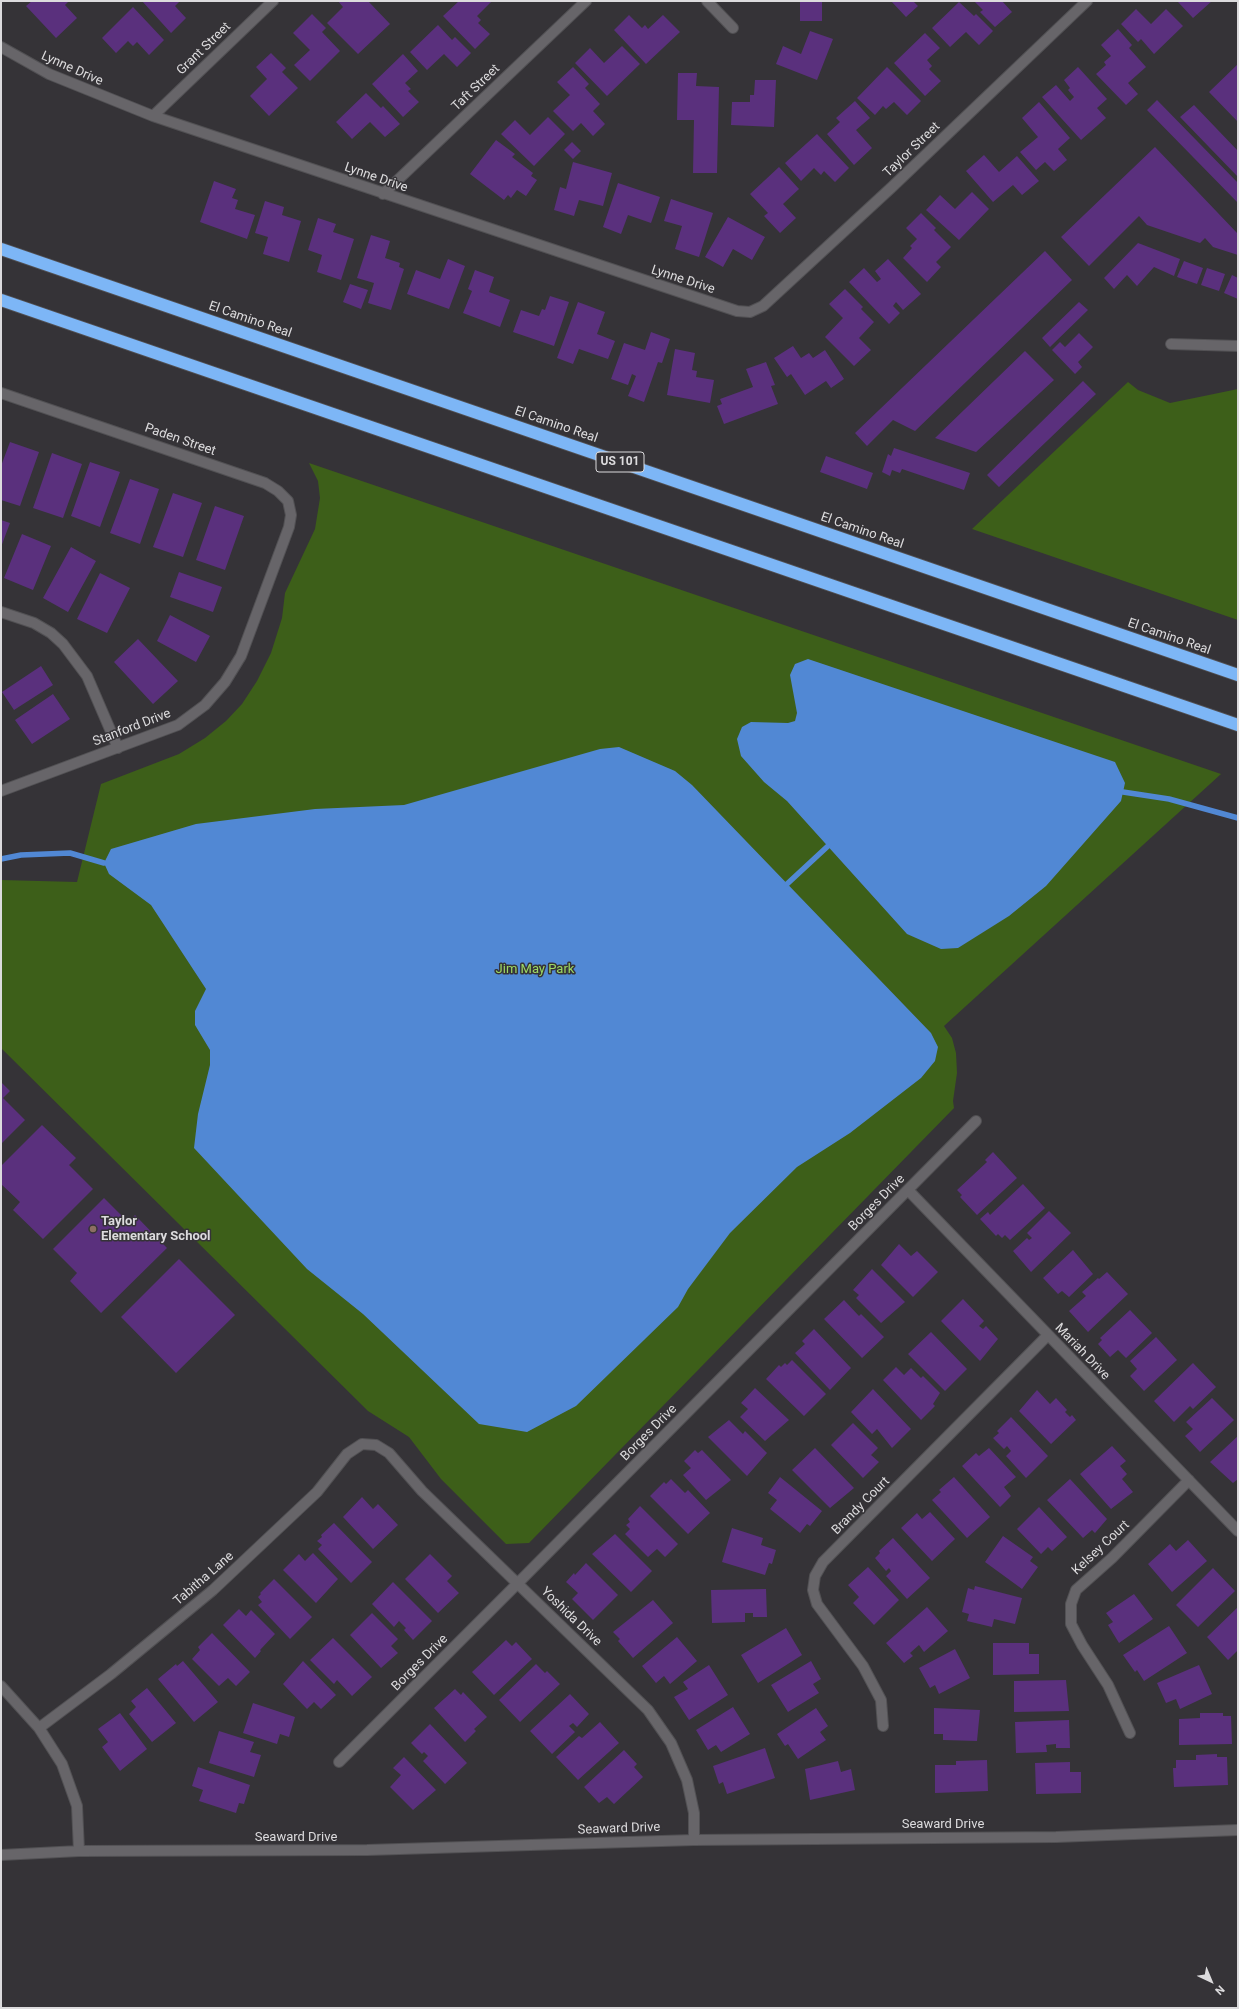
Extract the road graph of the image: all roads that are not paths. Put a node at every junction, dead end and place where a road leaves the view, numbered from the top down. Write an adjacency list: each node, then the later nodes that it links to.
1 (273, 1): 7 (street, Grant Street)
2 (586, 1): 8 (street, Taft Street)
3 (707, 1): 5 (street)
4 (1087, 1): 11 (street, Taylor Street)
5 (734, 28)
6 (1, 47): 7 (street, Lynne Drive)
7 (153, 116): 8 (street, Lynne Drive)
8 (383, 194): 11 (street, Lynne Drive)
9 (1, 249): 17 (highway, El Camino Real / US 101)
10 (1, 300): 18 (highway)
11 (750, 312)
12 (1171, 344): 13 (street)
13 (1238, 346)
14 (1, 393): 15 (street, Paden Street)
15 (277, 560): 19 (street, Stanford Drive)
16 (1, 612): 19 (street)
17 (1238, 675)
18 (1238, 725)
19 (118, 748): 20 (street, Stanford Drive)
20 (1, 791)
21 (976, 1121): 22 (street, Borges Drive)
22 (908, 1190): 23 (street, Mariah Drive); 27 (street, Borges Drive)
23 (1048, 1335): 25 (street, Mariah Drive); 29 (street, Brandy Court)
24 (376, 1445): 27 (street, Yoshida Drive); 30 (street, Tabitha Lane)
25 (1189, 1480): 26 (street, Mariah Drive); 31 (street, Kelsey Court)
26 (1238, 1531)
27 (518, 1584): 32 (street, Borges Drive); 34 (street, Yoshida Drive)
28 (1, 1686): 30 (street)
29 (883, 1726)
30 (39, 1728): 35 (street)
31 (1130, 1734)
32 (339, 1762)
33 (1238, 1830): 34 (street, Seaward Drive)
34 (694, 1840): 35 (street, Seaward Drive)
35 (78, 1851): 36 (street, Seaward Drive)
36 (1, 1855)

